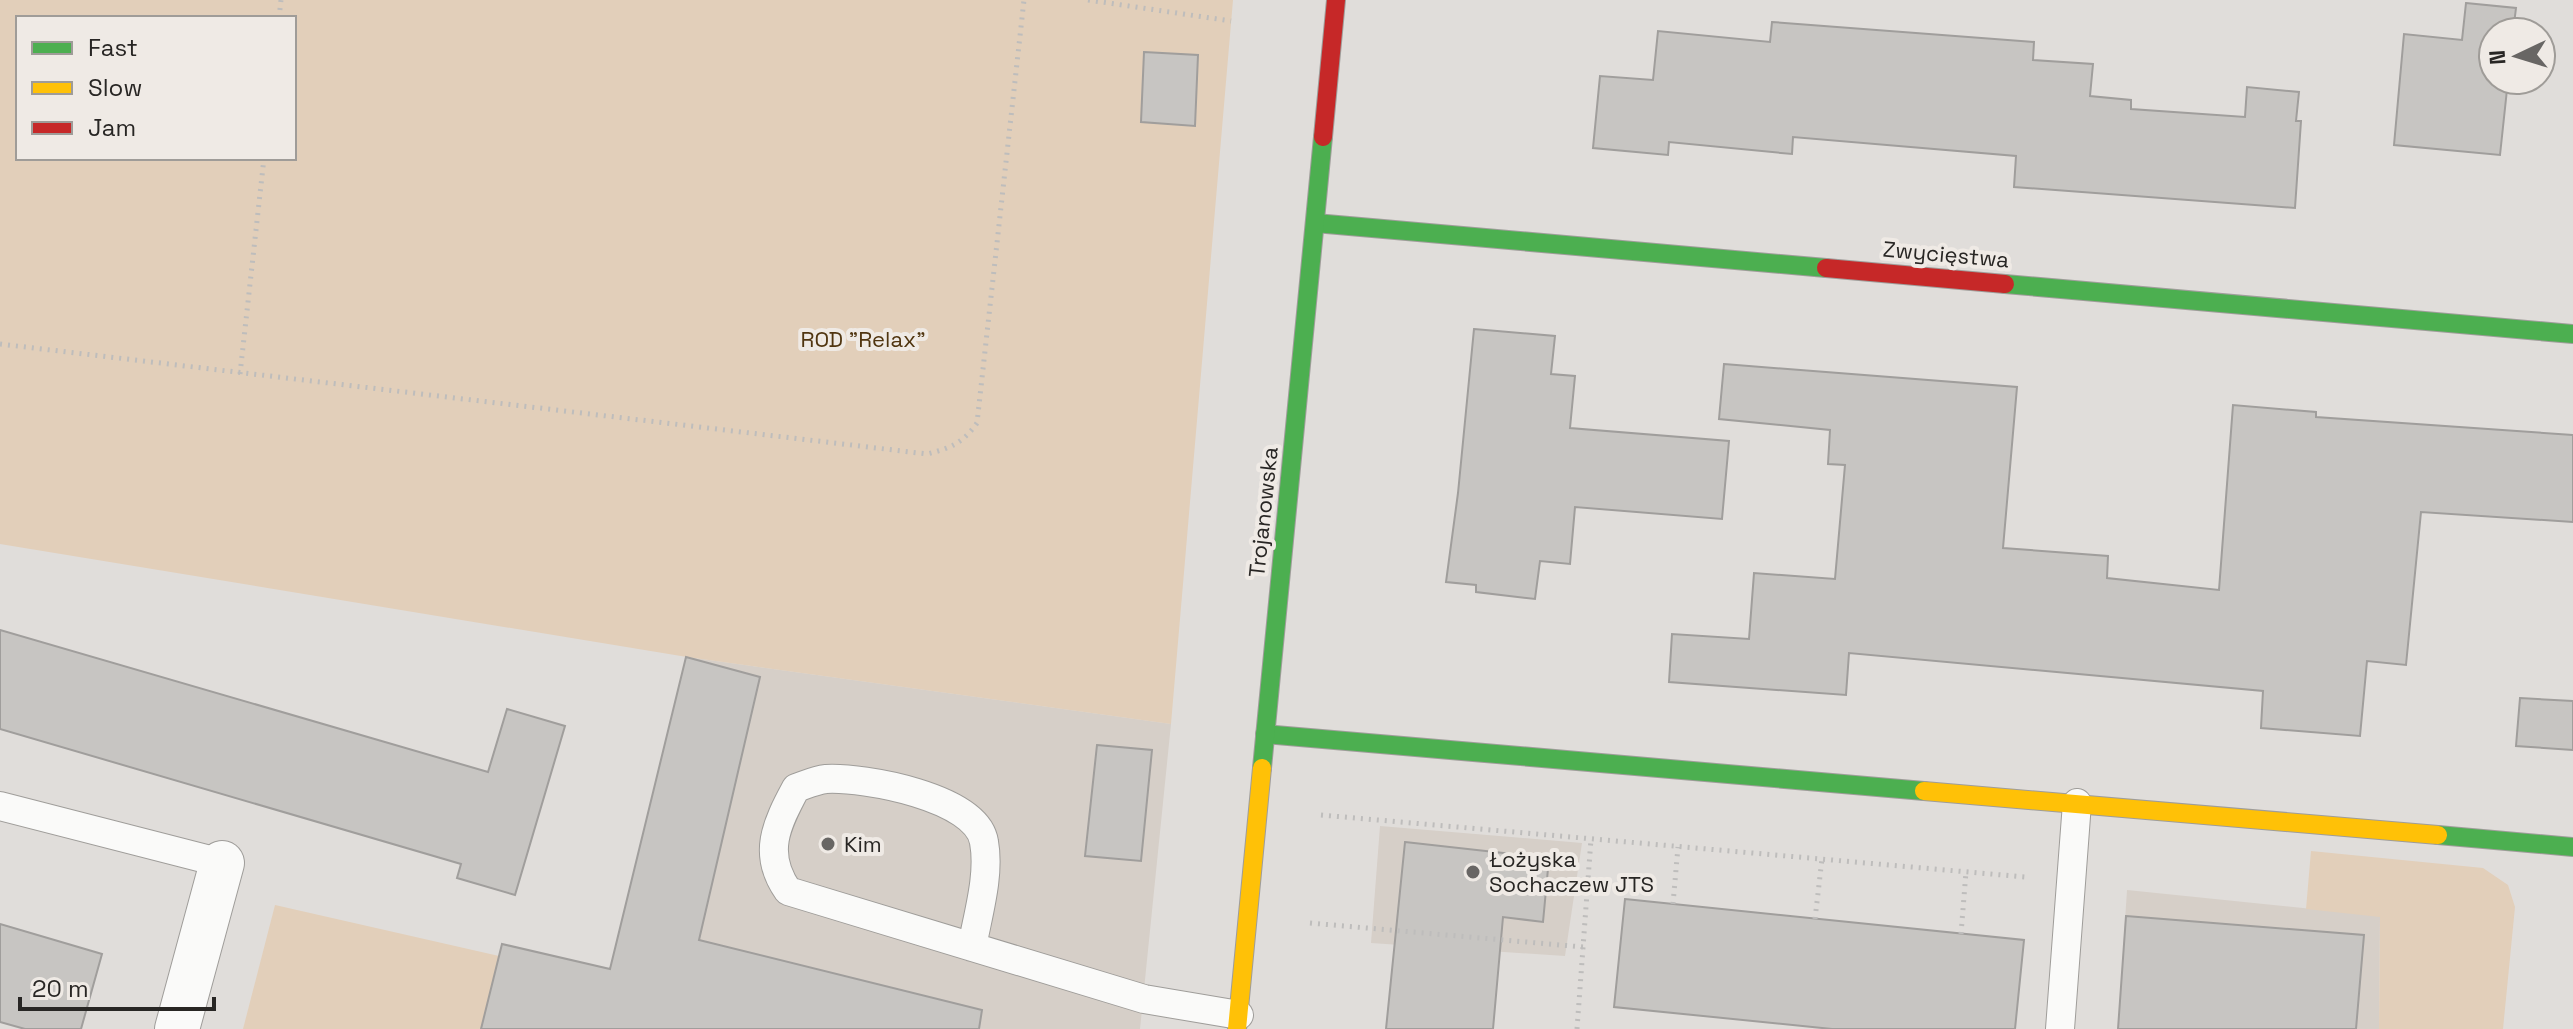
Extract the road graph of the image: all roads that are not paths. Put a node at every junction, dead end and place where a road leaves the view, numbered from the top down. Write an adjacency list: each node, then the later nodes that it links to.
1 (1336, 0): 2 (street, Trojanowska)
2 (1315, 223): 3 (street, Zwycięstwa); 4 (street, Trojanowska)
3 (2573, 334)
4 (1265, 734): 5 (street); 10 (street, Trojanowska)
5 (2077, 803): 7 (street); 12 (lane)
6 (0, 806): 8 (lane)
7 (2573, 847)
8 (222, 863): 11 (street)
9 (972, 947): 9 (lane); 10 (lane)
10 (1238, 1022)
11 (177, 1029)
12 (2060, 1029)

